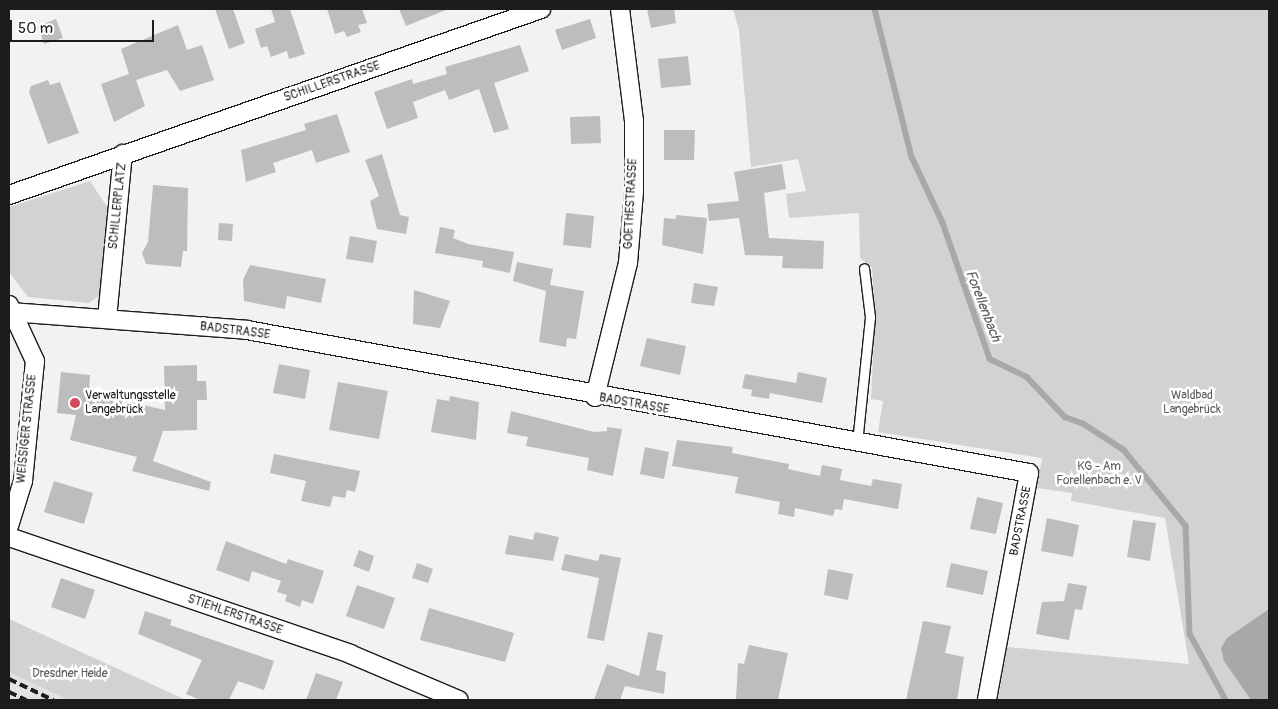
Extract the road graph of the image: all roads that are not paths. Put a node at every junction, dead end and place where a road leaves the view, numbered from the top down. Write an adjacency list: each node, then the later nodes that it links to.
1 (541, 9): 3 (street, SCHILLERSTRASSE)
2 (620, 9): 8 (street, GOETHESTRASSE)
3 (123, 154): 4 (street, SCHILLERPLATZ); 7 (street, SCHILLERPLATZ)
4 (9, 195)
5 (864, 268): 9 (lane)
6 (10, 310): 7 (street, BADSTRASSE); 10 (street, WEISSIGER STRASSE)
7 (108, 319): 8 (street, BADSTRASSE)
8 (595, 397): 9 (street, BADSTRASSE)
9 (857, 443): 13 (street, BADSTRASSE)
10 (9, 526)
11 (9, 537): 12 (street, STIEHLERSTRASSE)
12 (459, 700)
13 (987, 700)

